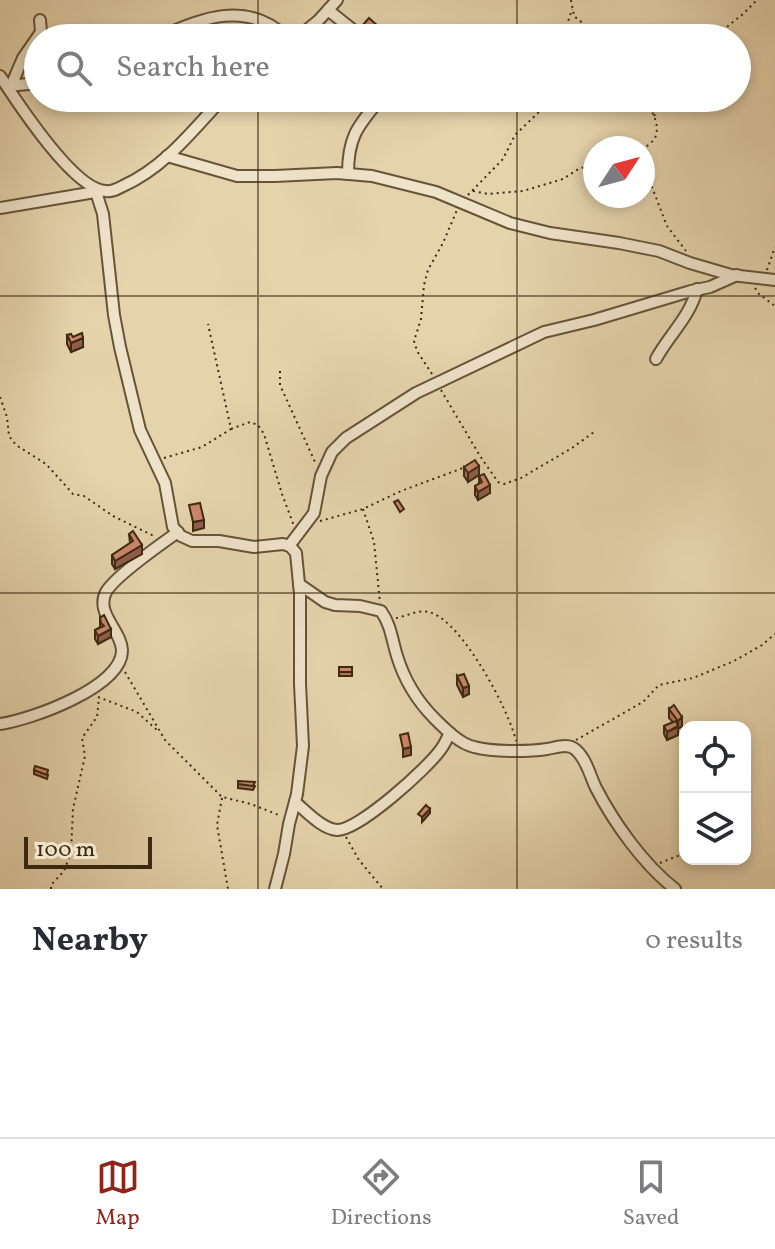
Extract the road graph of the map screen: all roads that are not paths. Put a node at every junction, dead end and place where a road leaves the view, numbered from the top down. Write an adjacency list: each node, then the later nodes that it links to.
1 (337, 0): 2 (street)
2 (328, 10): 7 (street); 8 (street)
3 (40, 20): 4 (street)
4 (40, 24)
5 (189, 24): 6 (street)
6 (270, 24)
7 (312, 24)
8 (346, 24)
9 (24, 57): 10 (street)
10 (6, 82): 11 (street)
11 (24, 109)
12 (26, 112): 17 (street)
13 (211, 112): 15 (street)
14 (369, 112): 16 (street)
15 (167, 156): 16 (street); 17 (street)
16 (348, 174): 19 (street)
17 (99, 191): 18 (street); 23 (street)
18 (0, 208)
19 (737, 275): 20 (street); 21 (street)
20 (770, 280)
21 (697, 289): 22 (street); 24 (street)
22 (656, 359)
23 (178, 532): 24 (street); 26 (street)
24 (289, 546): 25 (street)
25 (299, 584): 27 (street); 28 (street)
26 (0, 724)
27 (450, 733): 28 (street); 30 (street)
28 (295, 802): 29 (street)
29 (275, 889)
30 (675, 889)

